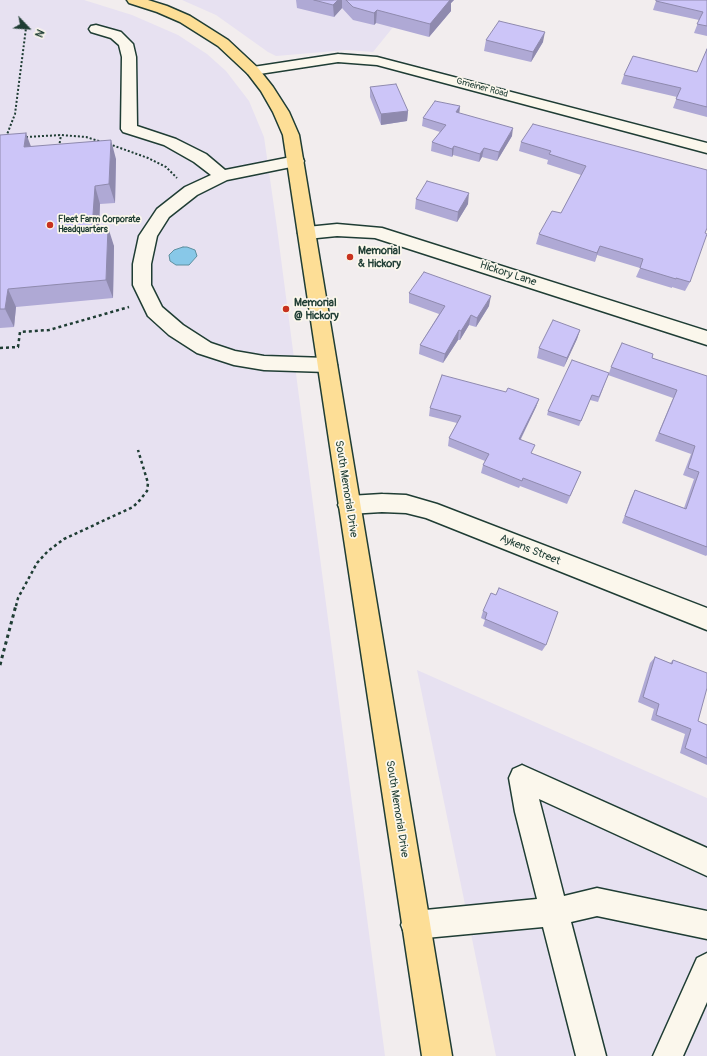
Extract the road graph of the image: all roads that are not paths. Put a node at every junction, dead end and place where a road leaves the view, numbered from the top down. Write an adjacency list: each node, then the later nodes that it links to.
1 (134, 0): 3 (main road, South Memorial Drive)
2 (96, 29): 6 (street)
3 (253, 71): 4 (street, Gmeiner Road); 5 (main road, South Memorial Drive)
4 (707, 148)
5 (296, 161): 6 (street); 7 (main road, South Memorial Drive)
6 (222, 176): 9 (street)
7 (307, 233): 8 (street, Hickory Lane); 9 (main road, South Memorial Drive)
8 (707, 338)
9 (327, 365): 10 (main road, South Memorial Drive)
10 (349, 505): 11 (street, Aykens Street); 14 (main road, South Memorial Drive)
11 (707, 619)
12 (707, 862): 13 (street)
13 (553, 912): 14 (street); 15 (street); 18 (street)
14 (415, 925): 17 (main road, South Memorial Drive)
15 (707, 925)
16 (707, 968): 19 (street)
17 (437, 1056)
18 (591, 1056)
19 (668, 1056)

